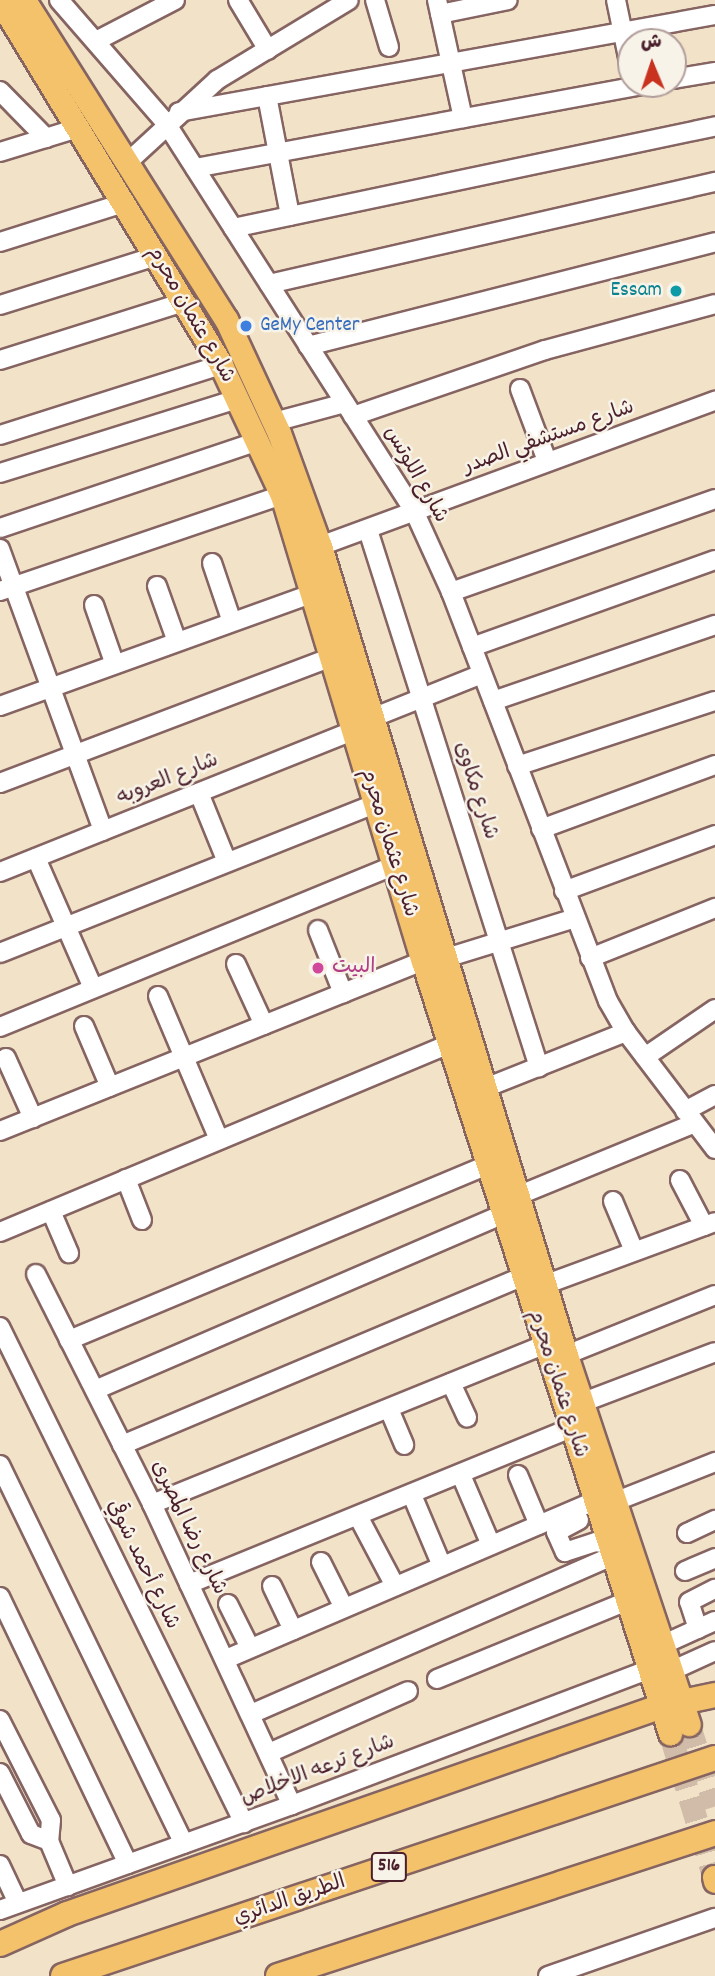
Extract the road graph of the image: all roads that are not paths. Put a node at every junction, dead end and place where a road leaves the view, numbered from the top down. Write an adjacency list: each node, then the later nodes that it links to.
1 (24, 0): 32 (main road, شارع عثمان محرم)
2 (59, 0): 16 (street, شارع اللوتس)
3 (175, 0): 16 (street)
4 (238, 0): 18 (street)
5 (349, 0): 10 (street)
6 (375, 0): 17 (street)
7 (508, 0): 11 (street)
8 (616, 0): 13 (street)
9 (0, 1): 28 (main road, شارع عثمان محرم)
10 (328, 4): 18 (street)
11 (438, 7): 19 (street)
12 (715, 15): 14 (street)
13 (621, 28)
14 (644, 28)
15 (617, 33): 19 (street)
16 (96, 41): 25 (street, شارع اللوتس)
17 (388, 47)
18 (268, 50): 25 (street)
19 (451, 63): 24 (street); 26 (street)
20 (715, 72): 21 (street)
21 (687, 77)
22 (617, 86): 26 (street)
23 (0, 91): 29 (street)
24 (267, 96): 25 (street); 31 (street)
25 (172, 118): 32 (street); 33 (street, شارع اللوتس)
26 (463, 118): 31 (street)
27 (715, 126): 36 (street)
28 (78, 128): 29 (street); 35 (main road, شارع عثمان محرم)
29 (46, 138): 30 (street)
30 (0, 152)
31 (278, 152): 33 (street); 36 (street)
32 (129, 161): 52 (main road, شارع عثمان محرم)
33 (195, 167): 37 (street, شارع اللوتس)
34 (715, 182): 41 (street)
35 (124, 204): 38 (street); 40 (main road, شارع عثمان محرم)
36 (290, 216): 37 (street)
37 (233, 228): 41 (street, شارع اللوتس)
38 (0, 242)
39 (715, 242): 45 (street)
40 (156, 256): 42 (main road, شارع عثمان محرم); 44 (street)
41 (270, 284): 45 (street, شارع اللوتس)
42 (184, 302): 46 (street); 47 (main road, شارع عثمان محرم)
43 (715, 304): 51 (street)
44 (0, 305)
45 (308, 346): 51 (street, شارع اللوتس)
46 (0, 360)
47 (221, 365): 49 (main road, شارع عثمان محرم); 53 (street)
48 (520, 389): 55 (street)
49 (238, 399): 54 (main road, شارع عثمان محرم); 56 (street)
50 (715, 401): 55 (street, شارع مستشفي الصدر)
51 (349, 409): 52 (street); 59 (street, شارع اللوتس)
52 (274, 422): 62 (main road, شارع عثمان محرم)
53 (0, 435)
54 (259, 441): 57 (main road, شارع عثمان محرم); 60 (street)
55 (547, 461): 59 (street, شارع مستشفي الصدر)
56 (0, 472)
57 (282, 495): 67 (street); 69 (main road, شارع عثمان محرم)
58 (715, 499): 68 (street)
59 (415, 513): 61 (street, شارع مستشفي الصدر); 68 (street, شارع اللوتس)
60 (0, 528)
61 (368, 530): 62 (street, شارع مستشفي الصدر); 79 (street, شارع مكاوى)
62 (320, 546): 83 (main road, شارع عثمان محرم)
63 (0, 549): 67 (street)
64 (715, 560): 74 (street)
65 (212, 564): 71 (street)
66 (157, 586): 73 (street)
67 (7, 589): 78 (street)
68 (451, 592): 74 (street, شارع اللوتس)
69 (311, 594): 71 (street); 75 (main road, شارع عثمان محرم)
70 (94, 605): 76 (street)
71 (231, 619): 73 (street)
72 (715, 625): 80 (street)
73 (176, 639): 76 (street)
74 (472, 647): 77 (street, شارع اللوتس)
75 (331, 657): 83 (main road, شارع عثمان محرم); 84 (street)
76 (114, 662): 78 (street)
77 (482, 674): 79 (street, شارع العروبه); 80 (street, شارع اللوتس)
78 (51, 688): 82 (street); 84 (street)
79 (422, 698): 83 (street, شارع العروبه); 102 (street, شارع مكاوى)
80 (493, 701): 86 (street, شارع اللوتس)
81 (715, 701): 86 (street)
82 (0, 706)
83 (363, 725): 88 (street, شارع العروبه); 89 (main road, شارع عثمان محرم); 94 (main road, شارع عثمان محرم)
84 (74, 755): 87 (street); 91 (street)
85 (715, 765): 90 (street)
86 (517, 766): 90 (street, شارع اللوتس)
87 (0, 783)
88 (199, 793): 91 (street, شارع العروبه); 95 (street)
89 (377, 803): 94 (main road, شارع عثمان محرم); 95 (street)
90 (541, 829): 97 (street, شارع اللوتس)
91 (103, 831): 93 (street, شارع العروبه)
92 (715, 835): 97 (street)
93 (36, 858): 96 (street, شارع العروبه); 100 (street)
94 (405, 861): 104 (main road, شارع عثمان محرم); 106 (main road, شارع عثمان محرم); 108 (street)
95 (227, 862): 100 (street)
96 (0, 872)
97 (564, 891): 99 (street, شارع اللوتس)
98 (715, 908): 105 (street)
99 (575, 918): 102 (street); 105 (street, شارع اللوتس)
100 (67, 927): 103 (street); 108 (street)
101 (318, 930): 109 (street)
102 (499, 941): 104 (street); 120 (street, شارع مكاوى)
103 (0, 953)
104 (446, 958): 122 (main road, شارع عثمان محرم)
105 (590, 958): 115 (street, شارع اللوتس)
106 (423, 961): 109 (street); 116 (main road, شارع عثمان محرم)
107 (236, 964): 113 (street)
108 (93, 988): 114 (street)
109 (343, 993): 113 (street)
110 (158, 996): 119 (street)
111 (715, 1009): 117 (street)
112 (84, 1026): 121 (street)
113 (264, 1026): 119 (street)
114 (0, 1027)
115 (625, 1032): 117 (street, شارع اللوتس); 120 (street)
116 (449, 1044): 127 (street); 129 (main road, شارع عثمان محرم)
117 (645, 1057): 124 (street, شارع اللوتس)
118 (6, 1058): 125 (street)
119 (184, 1058): 121 (street); 127 (street)
120 (539, 1067): 122 (street)
121 (110, 1087): 125 (street)
122 (485, 1088): 132 (main road, شارع عثمان محرم)
123 (715, 1095): 124 (street)
124 (690, 1117): 128 (street, شارع اللوتس); 132 (street)
125 (33, 1118): 126 (street)
126 (0, 1131)
127 (219, 1140): 130 (street)
128 (715, 1149)
129 (488, 1165): 135 (main road, شارع عثمان محرم); 146 (street)
130 (126, 1180): 134 (street); 136 (street)
131 (680, 1180): 137 (street)
132 (517, 1196): 143 (main road, شارع عثمان محرم)
133 (613, 1201): 139 (street)
134 (51, 1211): 138 (street); 140 (street)
135 (503, 1214): 142 (main road, شارع عثمان محرم); 151 (street)
136 (142, 1220)
137 (709, 1224): 139 (street)
138 (0, 1232)
139 (634, 1251): 143 (street)
140 (69, 1253)
141 (36, 1274): 146 (street, شارع رضا المصرى)
142 (522, 1276): 147 (main road, شارع عثمان محرم); 156 (street)
143 (544, 1285): 149 (main road, شارع عثمان محرم)
144 (715, 1295): 149 (street)
145 (0, 1327): 201 (street, شارع أحمد شوقي)
146 (69, 1340): 151 (street, شارع رضا المصرى)
147 (544, 1345): 150 (street); 155 (main road, شارع عثمان محرم)
148 (715, 1352): 152 (street)
149 (566, 1355): 152 (main road, شارع عثمان محرم)
150 (451, 1383): 153 (street); 154 (street)
151 (95, 1390): 156 (street, شارع رضا المصرى)
152 (581, 1403): 163 (main road, شارع عثمان محرم)
153 (389, 1409): 157 (street); 164 (street)
154 (467, 1418)
155 (571, 1428): 160 (street); 163 (main road, شارع عثمان محرم)
156 (122, 1444): 164 (street, شارع رضا المصرى)
157 (404, 1445)
158 (715, 1462): 163 (street)
159 (0, 1465): 204 (street)
160 (461, 1475): 162 (street); 169 (street)
161 (518, 1475): 167 (street)
162 (412, 1495): 165 (street); 173 (street)
163 (601, 1502): 167 (street); 170 (main road, شارع عثمان محرم); 170 (street); 186 (main road, شارع عثمان محرم)
164 (152, 1504): 175 (street, شارع رضا المصرى)
165 (359, 1518): 175 (street); 177 (street)
166 (715, 1520): 168 (street)
167 (539, 1525): 169 (street)
168 (687, 1533)
169 (491, 1545): 173 (street)
170 (611, 1550): 180 (main road, شارع عثمان محرم); 194 (street)
171 (715, 1558): 174 (street)
172 (321, 1562): 182 (street)
173 (442, 1566): 177 (street)
174 (685, 1571)
175 (189, 1584): 189 (street, شارع رضا المصرى)
176 (272, 1586): 185 (street)
177 (395, 1586): 182 (street)
178 (715, 1590): 184 (street)
179 (0, 1597): 205 (street)
180 (628, 1601): 190 (main road, شارع عثمان محرم); 191 (street)
181 (228, 1604): 187 (street)
182 (344, 1608): 185 (street)
183 (715, 1621): 184 (street)
184 (698, 1629): 186 (street)
185 (293, 1630): 187 (street)
186 (662, 1645): 190 (main road, شارع عثمان محرم)
187 (250, 1648): 189 (street)
188 (715, 1651): 190 (street, شارع ترعه الاخلاص)
189 (226, 1659): 194 (street, شارع رضا المصرى)
190 (661, 1670): 195 (main road, شارع عثمان محرم); 200 (street, شارع ترعه الاخلاص)
191 (437, 1679)
192 (408, 1692): 197 (street)
193 (715, 1695): 195 (highway)
194 (251, 1714): 197 (street, شارع رضا المصرى)
195 (675, 1716): 211 (highway)
196 (0, 1720): 203 (street)
197 (269, 1753): 200 (street, شارع رضا المصرى)
198 (715, 1758): 212 (highway, الطريق الدائري / 516)
199 (0, 1773): 203 (street)
200 (292, 1805): 201 (street, شارع ترعه الاخلاص)
201 (244, 1823): 204 (street, شارع ترعه الاخلاص)
202 (715, 1833): 213 (highway)
203 (49, 1841): 207 (street)
204 (184, 1844): 205 (street, شارع ترعه الاخلاص)
205 (128, 1864): 207 (street, شارع ترعه الاخلاص)
206 (0, 1865): 208 (street)
207 (68, 1886): 208 (street, شارع ترعه الاخلاص)
208 (18, 1903): 209 (street, شارع ترعه الاخلاص)
209 (0, 1910)
210 (715, 1918): 214 (street)
211 (0, 1944)
212 (63, 1976)
213 (278, 1976)
214 (548, 1976)

